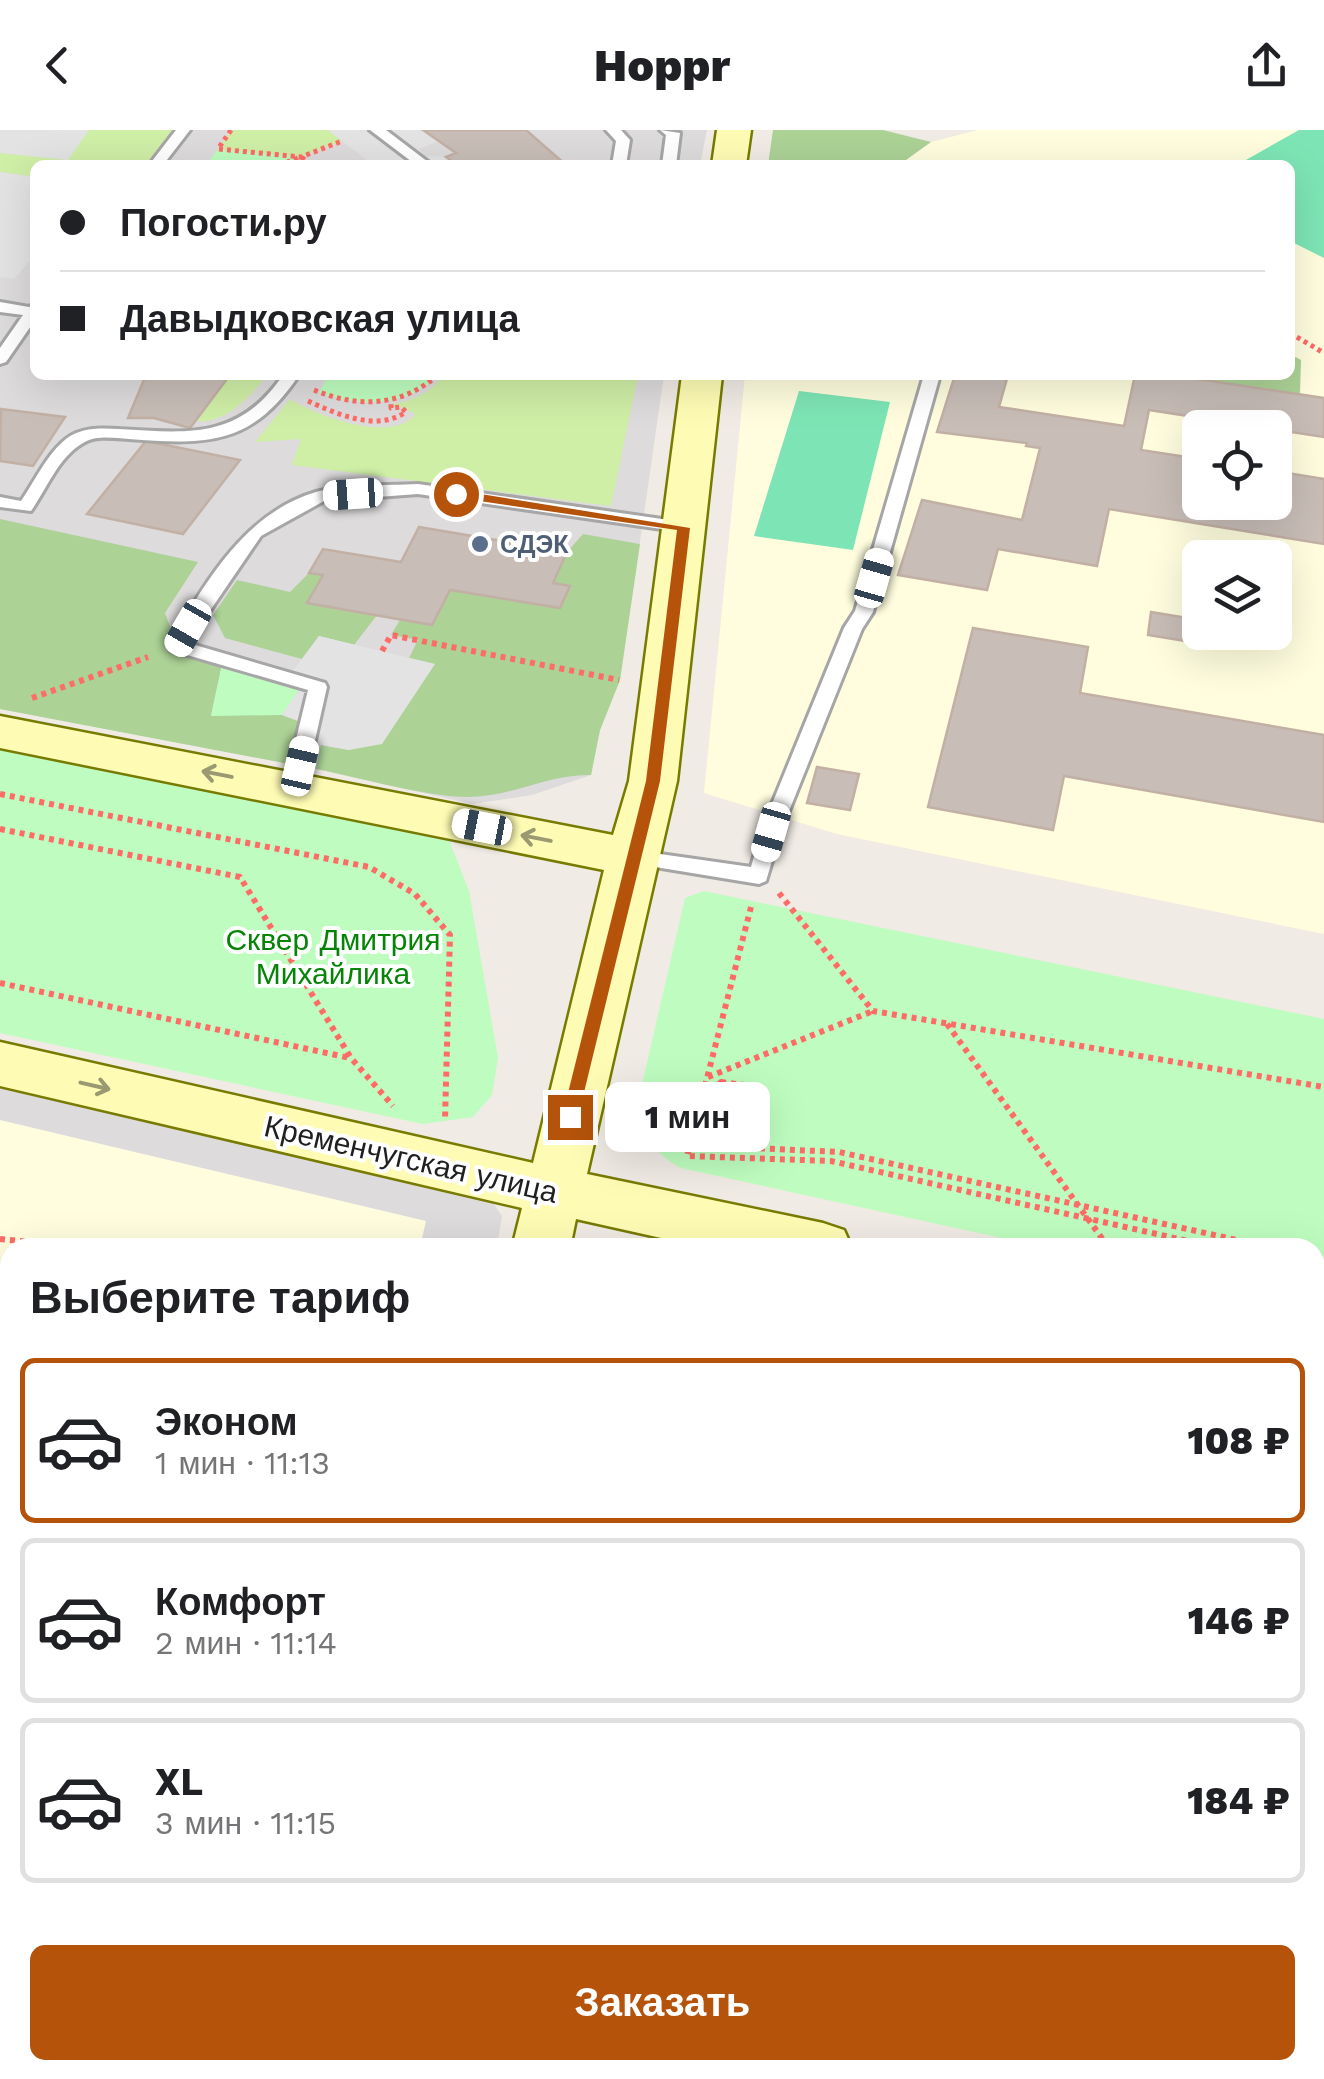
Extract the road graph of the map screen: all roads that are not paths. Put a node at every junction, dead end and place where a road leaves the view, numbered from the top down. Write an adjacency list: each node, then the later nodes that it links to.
1 (183, 130): 6 (lane)
2 (377, 130): 7 (lane)
3 (613, 130): 8 (lane)
4 (667, 130): 9 (lane)
5 (734, 130): 10 (street)
6 (160, 160)
7 (418, 160)
8 (620, 160)
9 (670, 160)
10 (730, 160)
11 (0, 307): 12 (lane)
12 (30, 310)
13 (30, 316): 14 (lane)
14 (0, 359)
15 (701, 380): 19 (street)
16 (931, 380): 22 (lane)
17 (293, 381): 18 (lane)
18 (0, 502)
19 (683, 528): 21 (lane); 22 (street)
20 (9, 718): 21 (street, one-way to 20)
21 (294, 789): 22 (street, one-way to 21)
22 (632, 857): 24 (street)
23 (0, 1064): 24 (street, Кременчугская улица, one-way to 24)
24 (552, 1191): 25 (street); 26 (street, Кременчугская улица)
25 (543, 1238)
26 (775, 1238)

